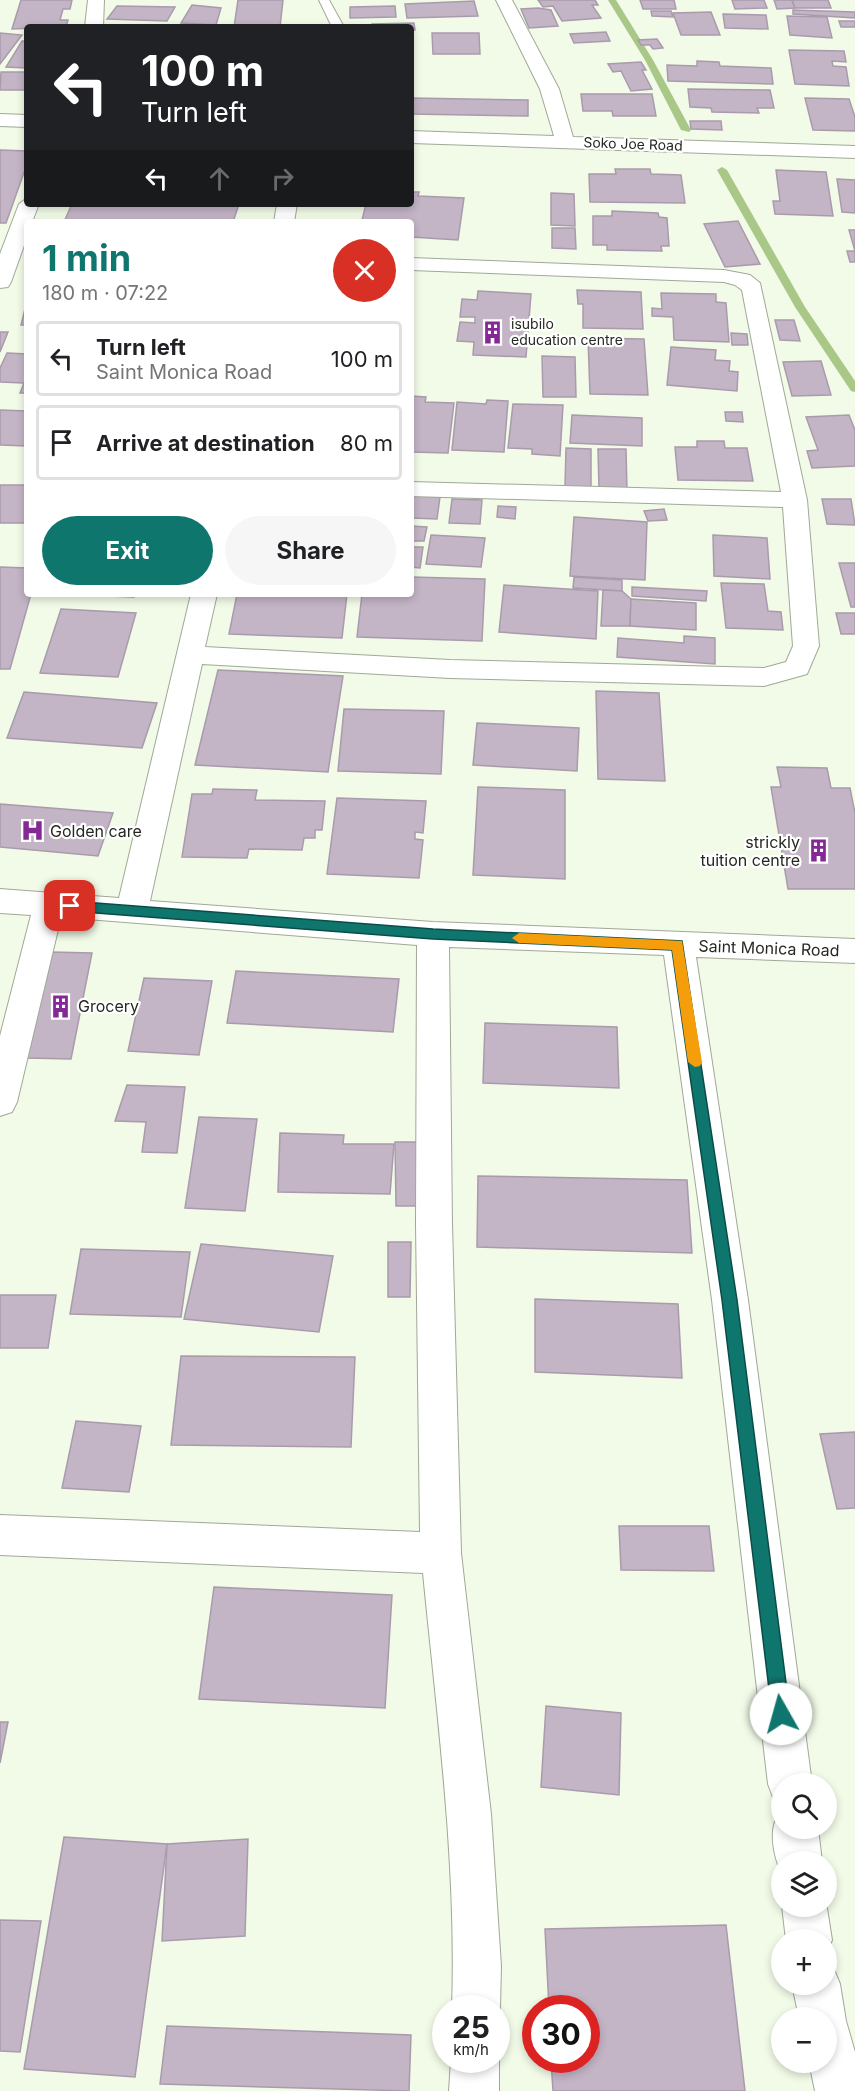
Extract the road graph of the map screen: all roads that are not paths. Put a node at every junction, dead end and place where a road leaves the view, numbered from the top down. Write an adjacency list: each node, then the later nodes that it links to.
1 (96, 0): 4 (street)
2 (324, 0): 5 (lane)
3 (504, 0): 9 (street)
4 (94, 24)
5 (336, 24)
6 (0, 120): 7 (street)
7 (24, 121)
8 (414, 137): 9 (street, Soko Joe Road)
9 (564, 142): 10 (street, Soko Joe Road)
10 (855, 152)
11 (28, 207): 13 (street)
12 (414, 264): 15 (street)
13 (0, 282)
14 (414, 489): 15 (street)
15 (795, 500): 17 (street)
16 (203, 597): 17 (street)
17 (192, 656): 20 (street)
18 (0, 901): 19 (street, Saint Monica Road)
19 (49, 904): 20 (street, Saint Monica Road); 24 (street)
20 (132, 911): 21 (street, Saint Monica Road)
21 (433, 934): 22 (street, Saint Monica Road); 26 (street)
22 (678, 945): 23 (street, Saint Monica Road); 27 (street)
23 (855, 951)
24 (0, 1102)
25 (0, 1535): 26 (street)
26 (441, 1553): 28 (street)
27 (789, 1773)
28 (476, 1995)
29 (475, 2073): 31 (street)
30 (836, 2073): 32 (street)
31 (474, 2091)
32 (840, 2091)

